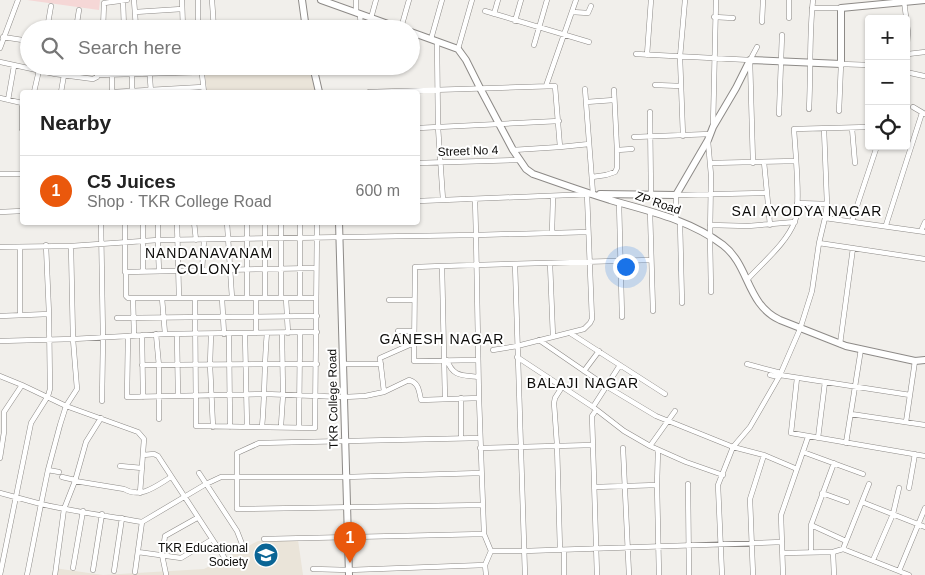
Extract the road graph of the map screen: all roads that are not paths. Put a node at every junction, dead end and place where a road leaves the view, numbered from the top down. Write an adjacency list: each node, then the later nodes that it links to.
1 (18, 0): 64 (street)
2 (123, 0): 3 (street); 48 (street); 49 (street)
3 (127, 0)
4 (134, 0): 37 (street)
5 (182, 0): 34 (street)
6 (198, 0): 52 (street)
7 (212, 0): 53 (street)
8 (302, 0): 54 (street)
9 (321, 0): 28 (street)
10 (356, 0): 39 (street)
11 (376, 0): 43 (street)
12 (409, 0): 57 (street)
13 (442, 0): 66 (street)
14 (472, 0): 71 (street)
15 (498, 0): 40 (street)
16 (521, 0): 58 (street)
17 (547, 0): 60 (street)
18 (576, 0): 38 (street)
19 (651, 0): 74 (street)
20 (685, 0): 76 (street)
21 (716, 0): 42 (street)
22 (763, 0): 59 (street)
23 (790, 0): 45 (street)
24 (813, 0): 32 (street)
25 (845, 0): 33 (street)
26 (925, 0): 27 (street)
27 (903, 1): 29 (street); 41 (street)
28 (331, 2): 39 (street)
29 (874, 3): 33 (street)
30 (51, 6): 46 (street)
31 (591, 6): 38 (street)
32 (812, 8): 33 (street); 81 (street)
33 (843, 8): 82 (street)
34 (182, 9): 37 (street); 51 (street)
35 (78, 10): 47 (street)
36 (484, 11): 40 (street)
37 (135, 12): 50 (street)
38 (572, 12): 62 (street)
39 (358, 13): 43 (street); 55 (street)
40 (494, 14): 58 (street)
41 (905, 15)
42 (714, 17): 44 (street); 77 (street)
43 (371, 18): 56 (street)
44 (733, 18)
45 (789, 18)
46 (49, 20)
47 (77, 20)
48 (104, 20)
49 (124, 20)
50 (136, 20)
51 (183, 20)
52 (198, 20)
53 (213, 20)
54 (305, 20)
55 (359, 20)
56 (377, 20)
57 (404, 20)
58 (515, 21): 60 (street)
59 (762, 22)
60 (539, 28): 62 (street); 68 (street)
61 (420, 35): 66 (street)
62 (564, 35): 67 (street); 97 (street)
63 (782, 35): 79 (street)
64 (3, 37): 65 (street); 70 (street)
65 (20, 40)
66 (434, 40): 71 (street); 110 (street)
67 (589, 42)
68 (534, 45)
69 (757, 46): 78 (street)
70 (0, 48)
71 (458, 49): 99 (street, ZP Road)
72 (925, 52): 75 (street)
73 (636, 54): 74 (street)
74 (647, 55): 76 (street)
75 (910, 55)
76 (680, 57): 77 (street); 98 (street)
77 (714, 58): 78 (street); 126 (street)
78 (750, 60): 79 (street); 126 (street); 145 (street)
79 (781, 61): 81 (street); 120 (street)
80 (0, 62): 84 (street)
81 (810, 62): 82 (street); 117 (street)
82 (841, 64): 83 (street); 118 (street)
83 (865, 65)
84 (14, 66): 85 (street); 112 (street)
85 (20, 66)
86 (910, 73): 95 (street)
87 (38, 75): 101 (street)
88 (64, 75): 94 (street); 102 (street)
89 (112, 75): 94 (street); 103 (street)
90 (132, 75): 104 (street)
91 (150, 75): 105 (street)
92 (202, 75): 106 (street)
93 (316, 75): 107 (street)
94 (98, 76)
95 (924, 76)
96 (655, 85): 98 (street)
97 (546, 86): 99 (street); 122 (street)
98 (681, 86): 131 (street)
99 (480, 88): 110 (street); 123 (street, ZP Road)
100 (585, 89): 114 (street)
101 (34, 90)
102 (62, 90)
103 (113, 90)
104 (132, 90)
105 (151, 90)
106 (203, 90)
107 (319, 90)
108 (614, 90): 113 (street)
109 (420, 91): 110 (street)
110 (438, 91): 125 (street)
111 (0, 98): 112 (street)
112 (8, 100): 115 (street)
113 (614, 100): 114 (street); 138 (street)
114 (586, 102): 134 (street)
115 (20, 103)
116 (913, 107): 121 (street)
117 (810, 109)
118 (839, 111)
119 (650, 112): 130 (street)
120 (779, 114)
121 (924, 114): 186 (street)
122 (559, 120): 123 (street); 135 (street)
123 (500, 124): 125 (street); 137 (street, ZP Road)
124 (865, 126): 128 (street)
125 (438, 127): 127 (street); 142 (street)
126 (713, 127): 133 (street)
127 (420, 128)
128 (852, 128): 129 (street); 146 (street)
129 (824, 129): 141 (street); 162 (street)
130 (650, 136): 131 (street); 132 (street); 156 (street)
131 (682, 136): 133 (street)
132 (634, 137)
133 (709, 137): 147 (street); 153 (street)
134 (589, 144): 135 (street); 150 (street)
135 (560, 148): 137 (street)
136 (632, 149): 138 (street)
137 (513, 150): 140 (street, ZP Road)
138 (617, 150): 150 (street)
139 (876, 150): 168 (street)
140 (519, 160): 142 (street, Street No 4); 152 (street, ZP Road)
141 (796, 161): 143 (street); 161 (street)
142 (440, 162): 144 (street, Street No 4); 158 (street)
143 (764, 162): 145 (street); 151 (street)
144 (420, 163)
145 (753, 163): 147 (street)
146 (855, 163)
147 (711, 164): 154 (street)
148 (0, 174): 149 (street)
149 (20, 174)
150 (592, 177): 152 (street)
151 (767, 193): 154 (street); 185 (street)
152 (590, 194): 155 (street); 156 (street); 160 (street, ZP Road); 188 (street)
153 (676, 195): 154 (street); 156 (street); 167 (street)
154 (711, 195): 184 (street)
155 (554, 196): 157 (street); 189 (street)
156 (651, 196)
157 (475, 199): 158 (street); 190 (street)
158 (443, 200): 159 (street)
159 (420, 201)
160 (619, 202): 163 (street, ZP Road); 214 (street)
161 (798, 203): 162 (street); 169 (street)
162 (827, 204): 166 (street)
163 (650, 211): 167 (street, ZP Road); 213 (street)
164 (0, 212): 165 (street)
165 (20, 212)
166 (825, 218): 168 (street); 205 (street)
167 (678, 221): 192 (street, ZP Road); 247 (street)
168 (852, 221): 186 (street)
169 (795, 222): 185 (street); 231 (street)
170 (925, 222): 187 (street)
171 (101, 225): 206 (street)
172 (125, 225): 204 (street)
173 (143, 225): 203 (street)
174 (158, 225): 199 (street)
175 (178, 225): 200 (street)
176 (194, 225): 201 (street)
177 (227, 225): 195 (street)
178 (246, 225): 196 (street)
179 (265, 225): 197 (street)
180 (281, 225): 198 (street)
181 (300, 225): 193 (street)
182 (317, 225): 191 (street)
183 (339, 225): 194 (street, TKR College Road)
184 (710, 225): 185 (street); 192 (street)
185 (770, 225)
186 (886, 225): 187 (street)
187 (923, 231)
188 (588, 232): 189 (street); 215 (street)
189 (552, 233): 190 (street)
190 (476, 235): 194 (street); 218 (street)
191 (317, 237): 193 (street); 194 (street); 221 (street)
192 (710, 237): 231 (street, ZP Road); 232 (street)
193 (300, 238): 198 (street); 220 (street)
194 (340, 238): 301 (street, TKR College Road)
195 (228, 239): 196 (street); 202 (street); 222 (street)
196 (246, 239): 197 (street); 223 (street)
197 (266, 239): 198 (street); 224 (street)
198 (281, 239): 225 (street)
199 (158, 240): 200 (street); 203 (street); 227 (street)
200 (177, 240): 201 (street); 228 (street)
201 (196, 240): 202 (street)
202 (204, 240): 229 (street)
203 (144, 241): 204 (street); 226 (street)
204 (125, 242): 206 (street); 230 (street)
205 (819, 243): 211 (street); 261 (street)
206 (101, 244): 208 (street); 281 (street)
207 (46, 245): 208 (street); 210 (street); 249 (street)
208 (71, 246): 283 (street)
209 (0, 247): 210 (street)
210 (20, 247): 250 (street)
211 (852, 248): 212 (street); 287 (street)
212 (925, 259)
213 (651, 260): 214 (street); 248 (street)
214 (620, 261): 215 (street); 260 (street)
215 (589, 262): 216 (street); 269 (street)
216 (550, 263): 217 (street); 280 (street)
217 (515, 264): 218 (street); 288 (street)
218 (476, 265): 219 (street); 294 (street)
219 (442, 266): 246 (street); 293 (street)
220 (300, 268): 221 (street); 225 (street); 243 (street)
221 (316, 268): 244 (street)
222 (230, 269): 223 (street); 229 (street); 238 (street)
223 (247, 269): 224 (street); 239 (street)
224 (266, 269): 225 (street); 241 (street)
225 (282, 269): 242 (street)
226 (143, 271): 227 (street); 230 (street)
227 (159, 271): 228 (street)
228 (177, 271): 229 (street); 235 (street)
229 (202, 271)
230 (126, 272): 233 (street)
231 (747, 280): 261 (street, ZP Road)
232 (711, 292)
233 (133, 298): 234 (street); 258 (street)
234 (162, 298): 235 (street); 259 (street)
235 (179, 298): 236 (street)
236 (195, 298): 237 (street); 255 (street)
237 (222, 298): 238 (street); 256 (street)
238 (232, 298): 239 (street)
239 (247, 298): 240 (street)
240 (256, 298): 241 (street); 252 (street)
241 (265, 298): 242 (street)
242 (284, 298): 243 (street); 253 (street)
243 (300, 298): 244 (street)
244 (316, 298): 254 (street)
245 (389, 300): 246 (street)
246 (414, 300): 263 (street)
247 (682, 303)
248 (653, 311)
249 (50, 314): 250 (street); 282 (street)
250 (20, 315): 251 (street)
251 (0, 316)
252 (256, 316): 253 (street); 256 (street); 266 (street)
253 (287, 316): 254 (street); 268 (street)
254 (317, 316): 265 (street)
255 (194, 317): 256 (street); 259 (street); 272 (street)
256 (224, 317): 274 (street)
257 (117, 318): 258 (street)
258 (134, 318): 259 (street); 276 (street)
259 (164, 318): 271 (street)
260 (622, 318)
261 (800, 330): 287 (street, ZP Road); 314 (street)
262 (398, 331): 263 (street)
263 (414, 331): 286 (street)
264 (300, 332): 265 (street); 268 (street); 299 (street)
265 (317, 332): 300 (street)
266 (256, 333): 267 (street); 275 (street)
267 (267, 333): 268 (street); 297 (street)
268 (285, 333): 298 (street)
269 (570, 333): 280 (street); 291 (street)
270 (156, 334): 271 (street); 277 (street); 311 (street)
271 (165, 334): 278 (street)
272 (196, 334): 273 (street); 278 (street); 306 (street)
273 (211, 334): 274 (street); 307 (street)
274 (227, 334): 275 (street); 308 (street)
275 (245, 334): 309 (street)
276 (134, 335): 277 (street); 279 (street)
277 (142, 335): 304 (street)
278 (177, 335): 305 (street)
279 (128, 336): 281 (street); 335 (street)
280 (553, 337): 284 (street)
281 (103, 338): 283 (street); 342 (street)
282 (49, 339): 283 (street); 285 (street); 333 (street)
283 (73, 339): 343 (street)
284 (539, 340): 288 (street); 312 (street)
285 (0, 341)
286 (414, 343): 293 (street); 302 (street)
287 (840, 344): 289 (street, ZP Road)
288 (517, 346): 290 (street); 292 (street)
289 (861, 349): 296 (street, ZP Road); 321 (street)
290 (493, 350)
291 (598, 351): 310 (street); 312 (street)
292 (517, 358): 322 (street); 368 (street)
293 (446, 360): 294 (street); 316 (street); 339 (street)
294 (478, 360): 316 (street)
295 (925, 360): 296 (street, ZP Road)
296 (915, 361): 332 (street)
297 (264, 364): 298 (street); 309 (street); 324 (street)
298 (282, 364): 299 (street); 325 (street)
299 (300, 364): 300 (street); 330 (street)
300 (317, 364): 331 (street)
301 (344, 364): 302 (street); 338 (street, TKR College Road)
302 (381, 364): 323 (street)
303 (747, 364): 314 (street)
304 (142, 365): 311 (street); 335 (street)
305 (176, 365): 306 (street); 311 (street); 334 (street)
306 (195, 365): 307 (street); 337 (street)
307 (210, 365): 308 (street); 327 (street)
308 (231, 365): 309 (street); 328 (street)
309 (246, 365): 329 (street)
310 (620, 365): 320 (street); 326 (street)
311 (159, 366): 336 (street)
312 (584, 372): 320 (street)
313 (770, 375): 314 (street)
314 (780, 375): 317 (street); 369 (street)
315 (0, 376): 319 (street)
316 (478, 377): 341 (street)
317 (797, 378): 318 (street); 359 (street)
318 (825, 382): 321 (street); 362 (street)
319 (22, 385): 333 (street); 345 (street)
320 (606, 386): 344 (street); 350 (street)
321 (855, 386): 332 (street); 347 (street)
322 (562, 387): 344 (street); 365 (street)
323 (384, 392): 338 (street); 339 (street)
324 (265, 394): 325 (street); 329 (street); 353 (street)
325 (283, 394): 330 (street); 354 (street)
326 (665, 394)
327 (212, 395): 328 (street); 337 (street); 355 (street)
328 (231, 395): 329 (street); 356 (street)
329 (248, 395): 357 (street)
330 (299, 395): 331 (street); 358 (street)
331 (316, 395): 338 (street); 358 (street)
332 (910, 395): 351 (street)
333 (48, 396): 343 (street); 406 (street)
334 (178, 396): 336 (street); 337 (street)
335 (143, 397): 336 (street)
336 (159, 397): 349 (street)
337 (195, 397): 355 (street)
338 (344, 397): 363 (street, TKR College Road)
339 (445, 398): 340 (street)
340 (461, 398): 341 (street); 360 (street)
341 (478, 398): 361 (street)
342 (102, 401)
343 (66, 406): 348 (street); 383 (street)
344 (594, 409): 366 (street); 367 (street)
345 (2, 411): 378 (street)
346 (675, 411): 350 (street)
347 (851, 414): 351 (street); 364 (street)
348 (101, 418): 375 (street); 393 (street)
349 (159, 419)
350 (668, 421): 367 (street); 369 (street)
351 (906, 422): 352 (street)
352 (925, 425)
353 (262, 426): 354 (street); 357 (street)
354 (281, 426): 358 (street)
355 (213, 427): 356 (street)
356 (230, 427): 357 (street)
357 (248, 427)
358 (299, 427)
359 (808, 437): 362 (street); 373 (street)
360 (461, 438): 361 (street); 363 (street)
361 (480, 438): 370 (street)
362 (818, 438): 364 (street)
363 (345, 440): 391 (street, TKR College Road); 392 (street)
364 (846, 444): 374 (street)
365 (557, 445): 366 (street); 368 (street); 437 (street)
366 (593, 445): 399 (street)
367 (650, 446): 372 (street)
368 (520, 447): 370 (street); 439 (street)
369 (733, 447): 376 (street); 388 (street)
370 (480, 448): 386 (street)
371 (623, 448): 397 (street)
372 (658, 450): 388 (street); 398 (street)
373 (803, 452): 379 (street); 382 (street)
374 (915, 454): 377 (street); 401 (street)
375 (143, 455): 381 (street); 390 (street)
376 (764, 455): 382 (street); 428 (street)
377 (925, 456)
378 (0, 458)
379 (834, 463): 387 (street); 404 (street)
380 (120, 466): 381 (street)
381 (142, 468): 403 (street)
382 (797, 469): 429 (street)
383 (48, 470): 384 (street); 409 (street)
384 (59, 472)
385 (199, 472): 394 (street)
386 (481, 473): 391 (street); 410 (street)
387 (863, 474)
388 (723, 475): 430 (street)
389 (62, 477): 393 (street)
390 (171, 477): 403 (street); 405 (street)
391 (346, 477): 392 (street); 411 (street, TKR College Road)
392 (237, 478): 394 (street); 411 (street)
393 (75, 481): 403 (street); 413 (street)
394 (206, 484): 405 (street); 433 (street)
395 (688, 484): 431 (street)
396 (869, 484): 408 (street)
397 (624, 485): 398 (street); 399 (street); 435 (street)
398 (657, 485): 432 (street)
399 (595, 487): 434 (street)
400 (899, 488): 416 (street)
401 (910, 488)
402 (0, 493): 406 (street)
403 (140, 493)
404 (822, 493): 407 (street); 421 (street)
405 (184, 497): 418 (street); 419 (street)
406 (17, 498): 409 (street); 456 (street)
407 (847, 502)
408 (862, 502): 416 (street); 427 (street)
409 (42, 504): 413 (street); 457 (street)
410 (483, 506): 411 (street); 423 (street)
411 (347, 507): 425 (street, TKR College Road)
412 (925, 508): 420 (street)
413 (64, 509): 414 (street); 458 (street)
414 (83, 512): 415 (street); 448 (street)
415 (102, 514): 417 (street); 450 (street)
416 (893, 514): 420 (street); 446 (street)
417 (122, 518): 419 (street); 451 (street)
418 (197, 518): 426 (street); 444 (street)
419 (142, 522): 440 (street)
420 (919, 524): 422 (street); 452 (street)
421 (811, 525): 427 (street); 441 (street)
422 (925, 527)
423 (484, 534): 425 (street); 438 (street)
424 (264, 539): 425 (street)
425 (348, 539): 454 (street, TKR College Road)
426 (212, 540): 444 (street); 445 (street)
427 (846, 541): 436 (street)
428 (752, 542): 429 (street); 430 (street); 467 (street)
429 (782, 542): 443 (street)
430 (720, 544): 431 (street); 466 (street)
431 (688, 545): 432 (street); 465 (street)
432 (658, 546): 435 (street); 464 (street)
433 (244, 548)
434 (597, 548): 435 (street); 437 (street); 462 (street)
435 (627, 548): 463 (street)
436 (843, 549): 442 (street); 446 (street)
437 (562, 550): 439 (street); 461 (street)
438 (491, 551): 439 (street); 447 (street)
439 (524, 551): 460 (street)
440 (138, 552): 444 (street); 453 (street)
441 (811, 552): 442 (street); 443 (street)
442 (833, 552): 469 (street)
443 (783, 553): 468 (street)
444 (162, 555): 455 (street)
445 (224, 557)
446 (873, 560): 452 (street)
447 (485, 565): 454 (street); 459 (street)
448 (73, 568)
449 (313, 569): 454 (street)
450 (93, 570)
451 (114, 571)
452 (898, 571): 470 (street)
453 (135, 572)
454 (349, 572)
455 (166, 574)
456 (0, 575)
457 (27, 575)
458 (55, 575)
459 (486, 575)
460 (525, 575)
461 (564, 575)
462 (597, 575)
463 (629, 575)
464 (659, 575)
465 (689, 575)
466 (722, 575)
467 (753, 575)
468 (783, 575)
469 (834, 575)
470 (908, 575)

